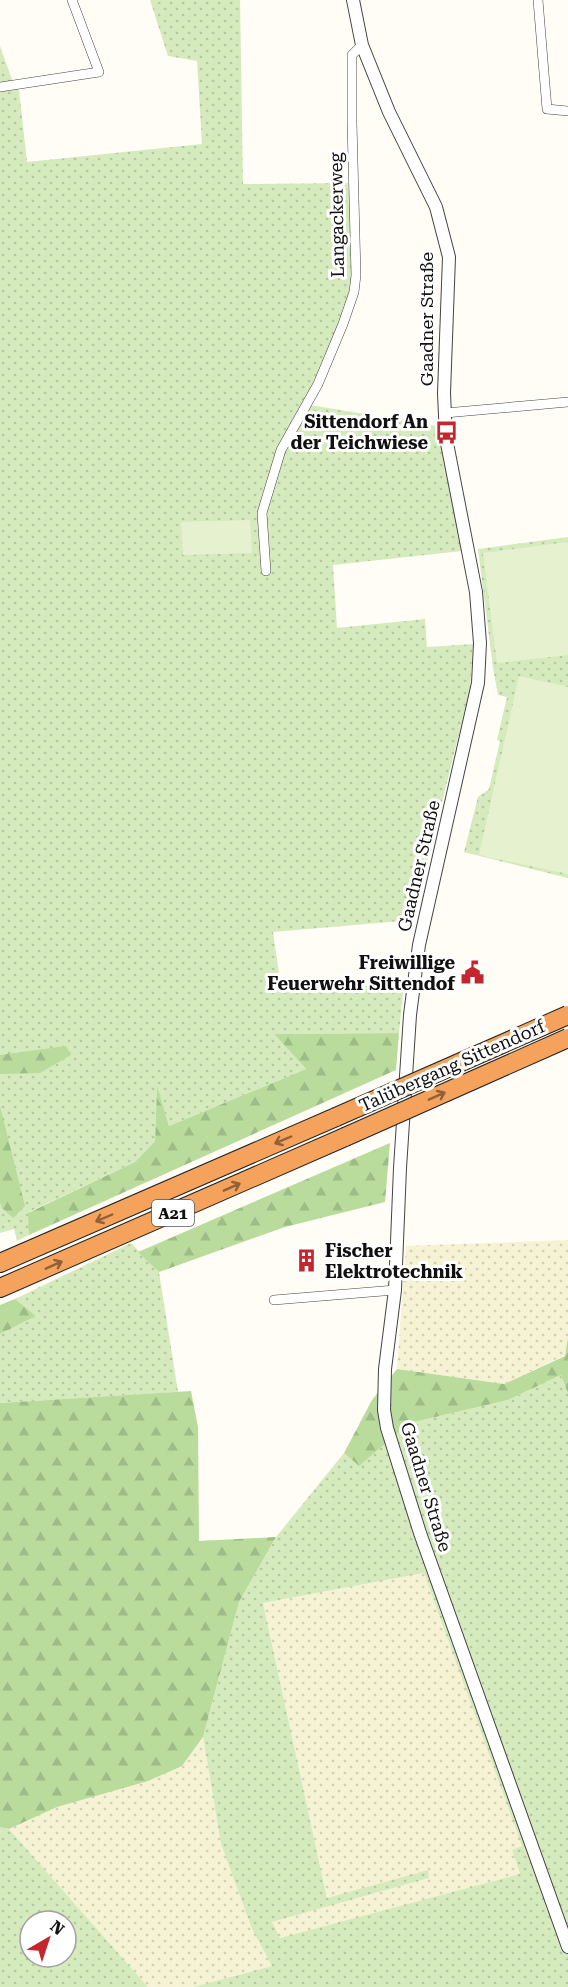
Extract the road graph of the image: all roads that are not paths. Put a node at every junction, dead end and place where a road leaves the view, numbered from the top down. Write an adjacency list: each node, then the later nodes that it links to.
1 (72, 0): 5 (street)
2 (353, 0): 4 (street, Gaadner Straße)
3 (538, 0): 6 (street)
4 (362, 45): 8 (street, Gaadner Straße); 9 (street, Langackerweg)
5 (0, 87)
6 (568, 111)
7 (568, 402): 8 (street)
8 (445, 413): 14 (street, Gaadner Straße)
9 (266, 571)
10 (568, 1015): 12 (highway, Talübergang Sittendorf / A21, one-way to 12, bridge)
11 (568, 1038): 13 (highway, Talübergang Sittendorf / A21, one-way to 11, bridge)
12 (0, 1263)
13 (0, 1288)
14 (395, 1290): 15 (street); 16 (street, Gaadner Straße)
15 (274, 1300)
16 (568, 1947)

